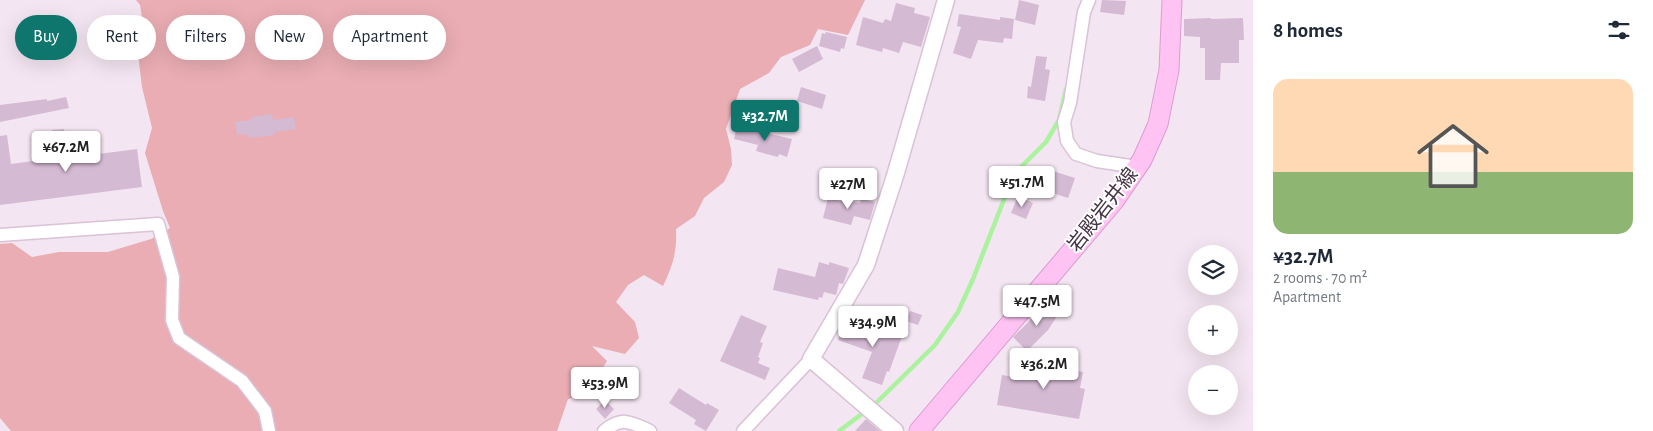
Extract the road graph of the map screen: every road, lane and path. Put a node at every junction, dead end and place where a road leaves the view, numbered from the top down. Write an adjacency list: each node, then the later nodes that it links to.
1 (946, 0): 6 (street)
2 (1089, 0): 4 (street)
3 (1172, 0): 4 (main road, 岩殿岩井線)
4 (1137, 167): 12 (main road, 岩殿岩井線)
5 (0, 235): 7 (street)
6 (811, 359): 10 (street); 11 (street)
7 (269, 431)
8 (604, 431): 9 (street)
9 (650, 431)
10 (743, 431)
11 (895, 431)
12 (919, 431)

